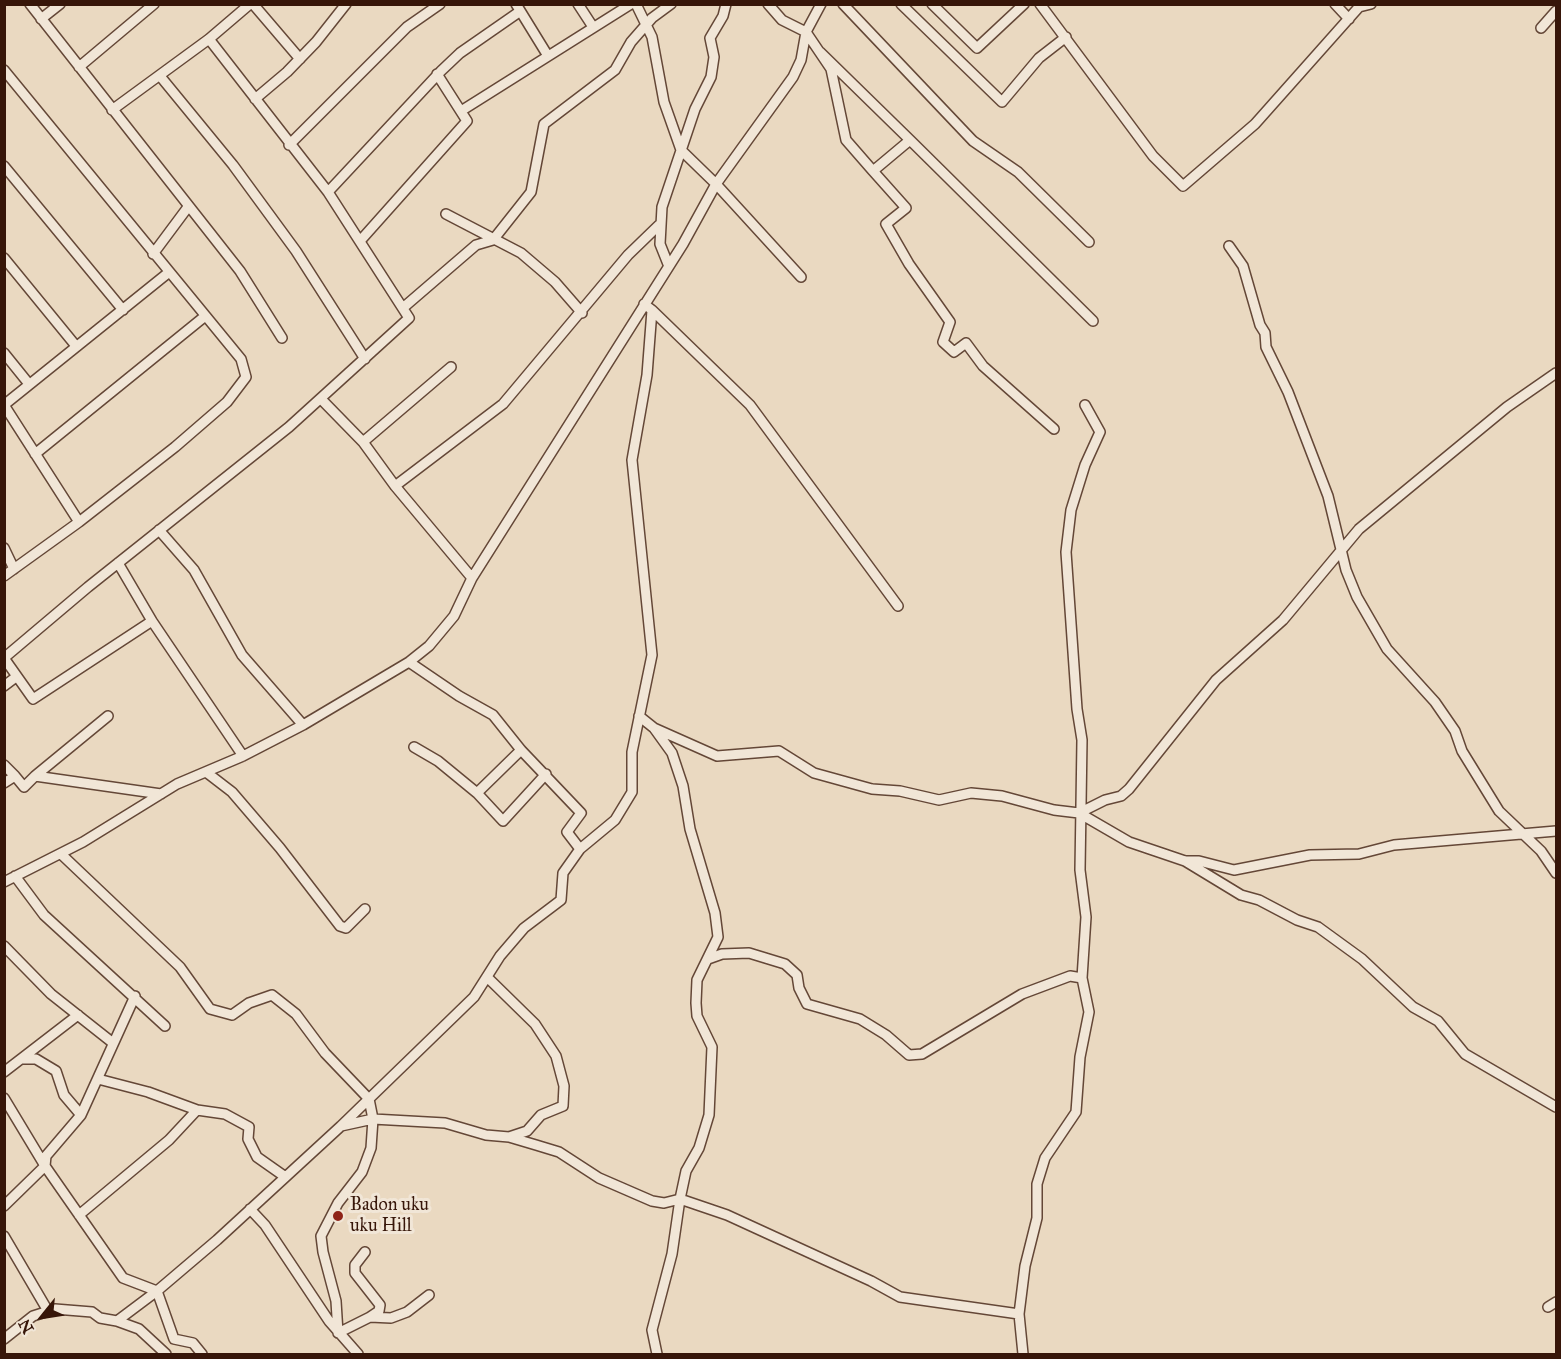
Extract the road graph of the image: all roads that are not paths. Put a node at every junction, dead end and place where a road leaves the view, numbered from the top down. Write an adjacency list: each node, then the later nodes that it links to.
1 (30, 4): 23 (street)
2 (60, 4): 23 (street)
3 (154, 4): 34 (street)
4 (252, 4): 30 (street); 33 (street)
5 (346, 4): 33 (street)
6 (440, 4): 42 (street)
7 (578, 4): 26 (street)
8 (631, 4): 26 (street)
9 (636, 4): 25 (street)
10 (671, 4): 25 (street)
11 (726, 4): 43 (street)
12 (768, 4): 28 (street)
13 (821, 4): 28 (street)
14 (843, 4): 53 (street)
15 (901, 4): 29 (street)
16 (932, 4): 17 (street)
17 (1024, 4)
18 (1040, 4): 29 (street)
19 (1335, 4): 24 (street)
20 (1371, 4): 24 (street)
21 (517, 8): 32 (street); 36 (street)
22 (1557, 11): 27 (street)
23 (41, 19): 34 (street)
24 (1349, 19): 29 (street)
25 (648, 26): 43 (street); 51 (street)
26 (593, 27): 32 (street)
27 (1541, 28)
28 (806, 32): 31 (street); 46 (street)
29 (1066, 37)
30 (209, 39): 37 (street); 38 (street)
31 (820, 52): 41 (street); 45 (street)
32 (548, 56): 40 (street)
33 (300, 59): 38 (street)
34 (79, 67): 39 (street)
35 (4, 70): 55 (street)
36 (437, 74): 40 (street); 47 (street)
37 (160, 76): 39 (street); 70 (street)
38 (255, 99): 42 (street)
39 (112, 110): 48 (street)
40 (460, 111): 52 (street)
41 (910, 140): 45 (street); 66 (street)
42 (290, 146): 47 (street)
43 (681, 150): 46 (street); 50 (street)
44 (4, 166): 62 (street)
45 (873, 171): 77 (street)
46 (716, 184): 57 (street); 59 (street)
47 (328, 192): 52 (street)
48 (188, 207): 55 (street); 67 (street)
49 (446, 214): 51 (street)
50 (659, 225): 57 (street); 64 (street)
51 (494, 238): 61 (street); 64 (street)
52 (360, 241): 61 (street)
53 (1089, 242)
54 (1229, 246): 84 (street)
55 (153, 254): 58 (street)
56 (4, 258): 68 (street)
57 (668, 264): 60 (street)
58 (168, 273): 62 (street); 65 (street)
59 (801, 277)
60 (644, 304): 63 (street); 88 (street)
61 (404, 307): 70 (street)
62 (123, 310): 68 (street)
63 (652, 310): 89 (street); 96 (street)
64 (582, 313): 80 (street)
65 (204, 316): 79 (street); 81 (street)
66 (1093, 321)
67 (282, 338)
68 (76, 346): 73 (street)
69 (4, 353): 73 (street)
70 (365, 359): 74 (street)
71 (451, 367): 78 (street)
72 (1557, 373): 84 (street)
73 (29, 384): 75 (street)
74 (321, 399): 78 (street); 82 (street)
75 (4, 405): 79 (street)
76 (1085, 405): 110 (street)
77 (1054, 429)
78 (363, 442): 80 (street)
79 (35, 454): 81 (street)
80 (395, 486): 88 (street)
81 (79, 522): 86 (street)
82 (159, 530): 85 (street); 97 (street)
83 (4, 548): 86 (street)
84 (1341, 551): 110 (street); 112 (street)
85 (118, 563): 90 (street); 91 (street)
86 (14, 568): 87 (street)
87 (4, 576)
88 (472, 578): 92 (street)
89 (898, 606)
90 (152, 621): 93 (street); 101 (street)
91 (4, 658): 93 (street)
92 (409, 662): 97 (street); 100 (street)
93 (16, 677): 94 (street)
94 (4, 686)
95 (108, 716): 106 (street)
96 (639, 716): 98 (street); 113 (street)
97 (303, 725): 101 (street)
98 (654, 728): 110 (street); 121 (street)
99 (414, 747): 108 (street)
100 (521, 750): 104 (street); 108 (street)
101 (243, 756): 103 (street)
102 (4, 765): 105 (street)
103 (206, 772): 109 (street); 119 (street)
104 (546, 774): 108 (street); 113 (street)
105 (15, 776): 106 (street); 107 (street)
106 (35, 776): 109 (street)
107 (4, 783)
108 (477, 793)
109 (161, 794): 114 (street)
110 (1079, 813): 115 (street); 123 (street)
111 (1557, 831): 112 (street)
112 (1522, 834): 115 (street); 116 (street)
113 (580, 849): 122 (street)
114 (61, 854): 117 (street); 132 (street)
115 (1185, 861): 133 (street)
116 (1557, 873)
117 (15, 876): 118 (street); 124 (street)
118 (4, 882)
119 (365, 909)
120 (4, 946): 125 (street)
121 (708, 959): 123 (street); 141 (street)
122 (487, 976): 132 (street); 138 (street)
123 (1082, 978): 150 (street)
124 (135, 996): 126 (street); 127 (street)
125 (78, 1015): 127 (street); 128 (street)
126 (165, 1026)
127 (113, 1043): 130 (street)
128 (21, 1059): 129 (street); 135 (street)
129 (4, 1072)
130 (98, 1079): 134 (street); 135 (street)
131 (4, 1098): 139 (street)
132 (369, 1099): 136 (street); 137 (street)
133 (1557, 1107)
134 (197, 1110): 140 (street); 144 (street)
135 (81, 1115): 139 (street)
136 (373, 1119): 137 (street); 138 (street); 153 (street)
137 (341, 1126): 140 (street)
138 (509, 1137): 141 (street)
139 (45, 1166): 142 (street); 144 (street)
140 (284, 1176): 143 (street)
141 (680, 1200): 150 (street); 158 (street)
142 (4, 1206)
143 (250, 1209): 147 (street); 153 (street)
144 (79, 1215): 147 (street)
145 (6, 1242): 149 (street)
146 (364, 1252): 151 (street)
147 (157, 1291): 152 (street); 156 (street)
148 (429, 1295): 151 (street)
149 (48, 1311): 152 (street); 154 (street)
150 (1019, 1314): 159 (street)
151 (370, 1317): 153 (street)
152 (117, 1321): 155 (street)
153 (338, 1333): 157 (street)
154 (4, 1340)
155 (166, 1354)
156 (202, 1354)
157 (358, 1354)
158 (657, 1354)
159 (1023, 1354)

